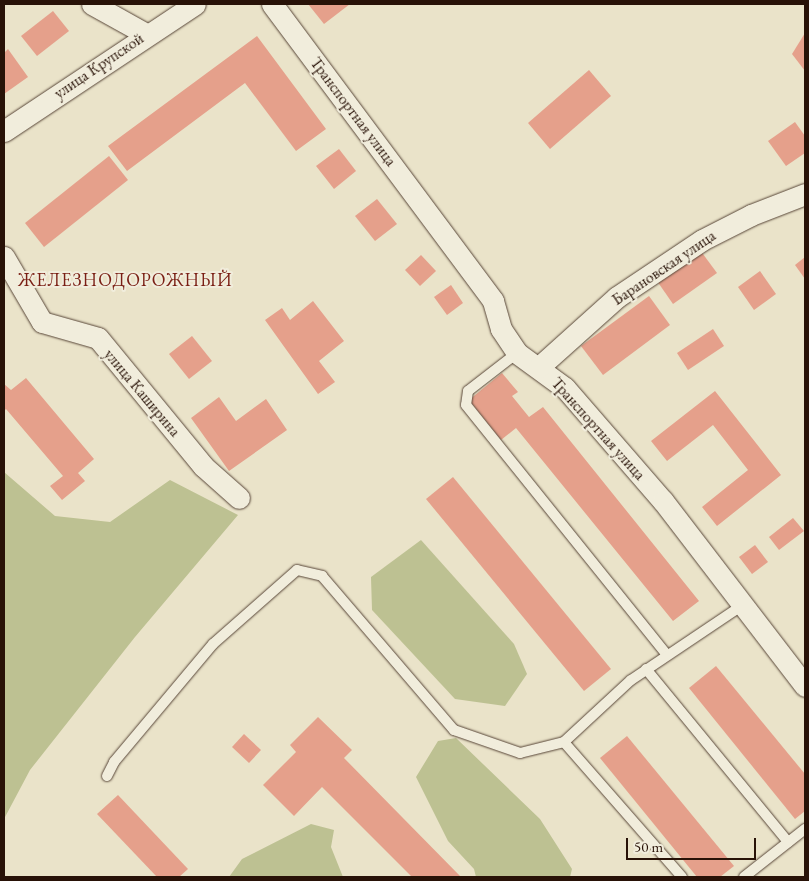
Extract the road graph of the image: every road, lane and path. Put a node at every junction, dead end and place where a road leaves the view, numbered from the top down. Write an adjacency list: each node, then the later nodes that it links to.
1 (92, 4): 4 (street)
2 (195, 4): 4 (street, улица Крупской)
3 (272, 4): 8 (street, Транспортная улица)
4 (146, 34): 5 (street, улица Крупской)
5 (4, 131)
6 (805, 194): 9 (street, Барановская улица)
7 (4, 257): 10 (street, улица Каширина)
8 (516, 353): 9 (street, Транспортная улица); 12 (lane)
9 (539, 367): 11 (street, Транспортная улица)
10 (239, 498)
11 (741, 606): 12 (lane); 14 (street, Транспортная улица)
12 (667, 655): 13 (lane)
13 (646, 670): 15 (lane); 18 (lane)
14 (805, 686)
15 (564, 742): 16 (lane); 19 (lane)
16 (107, 776)
17 (805, 829): 18 (lane)
18 (788, 842): 20 (lane)
19 (682, 877)
20 (744, 877)

